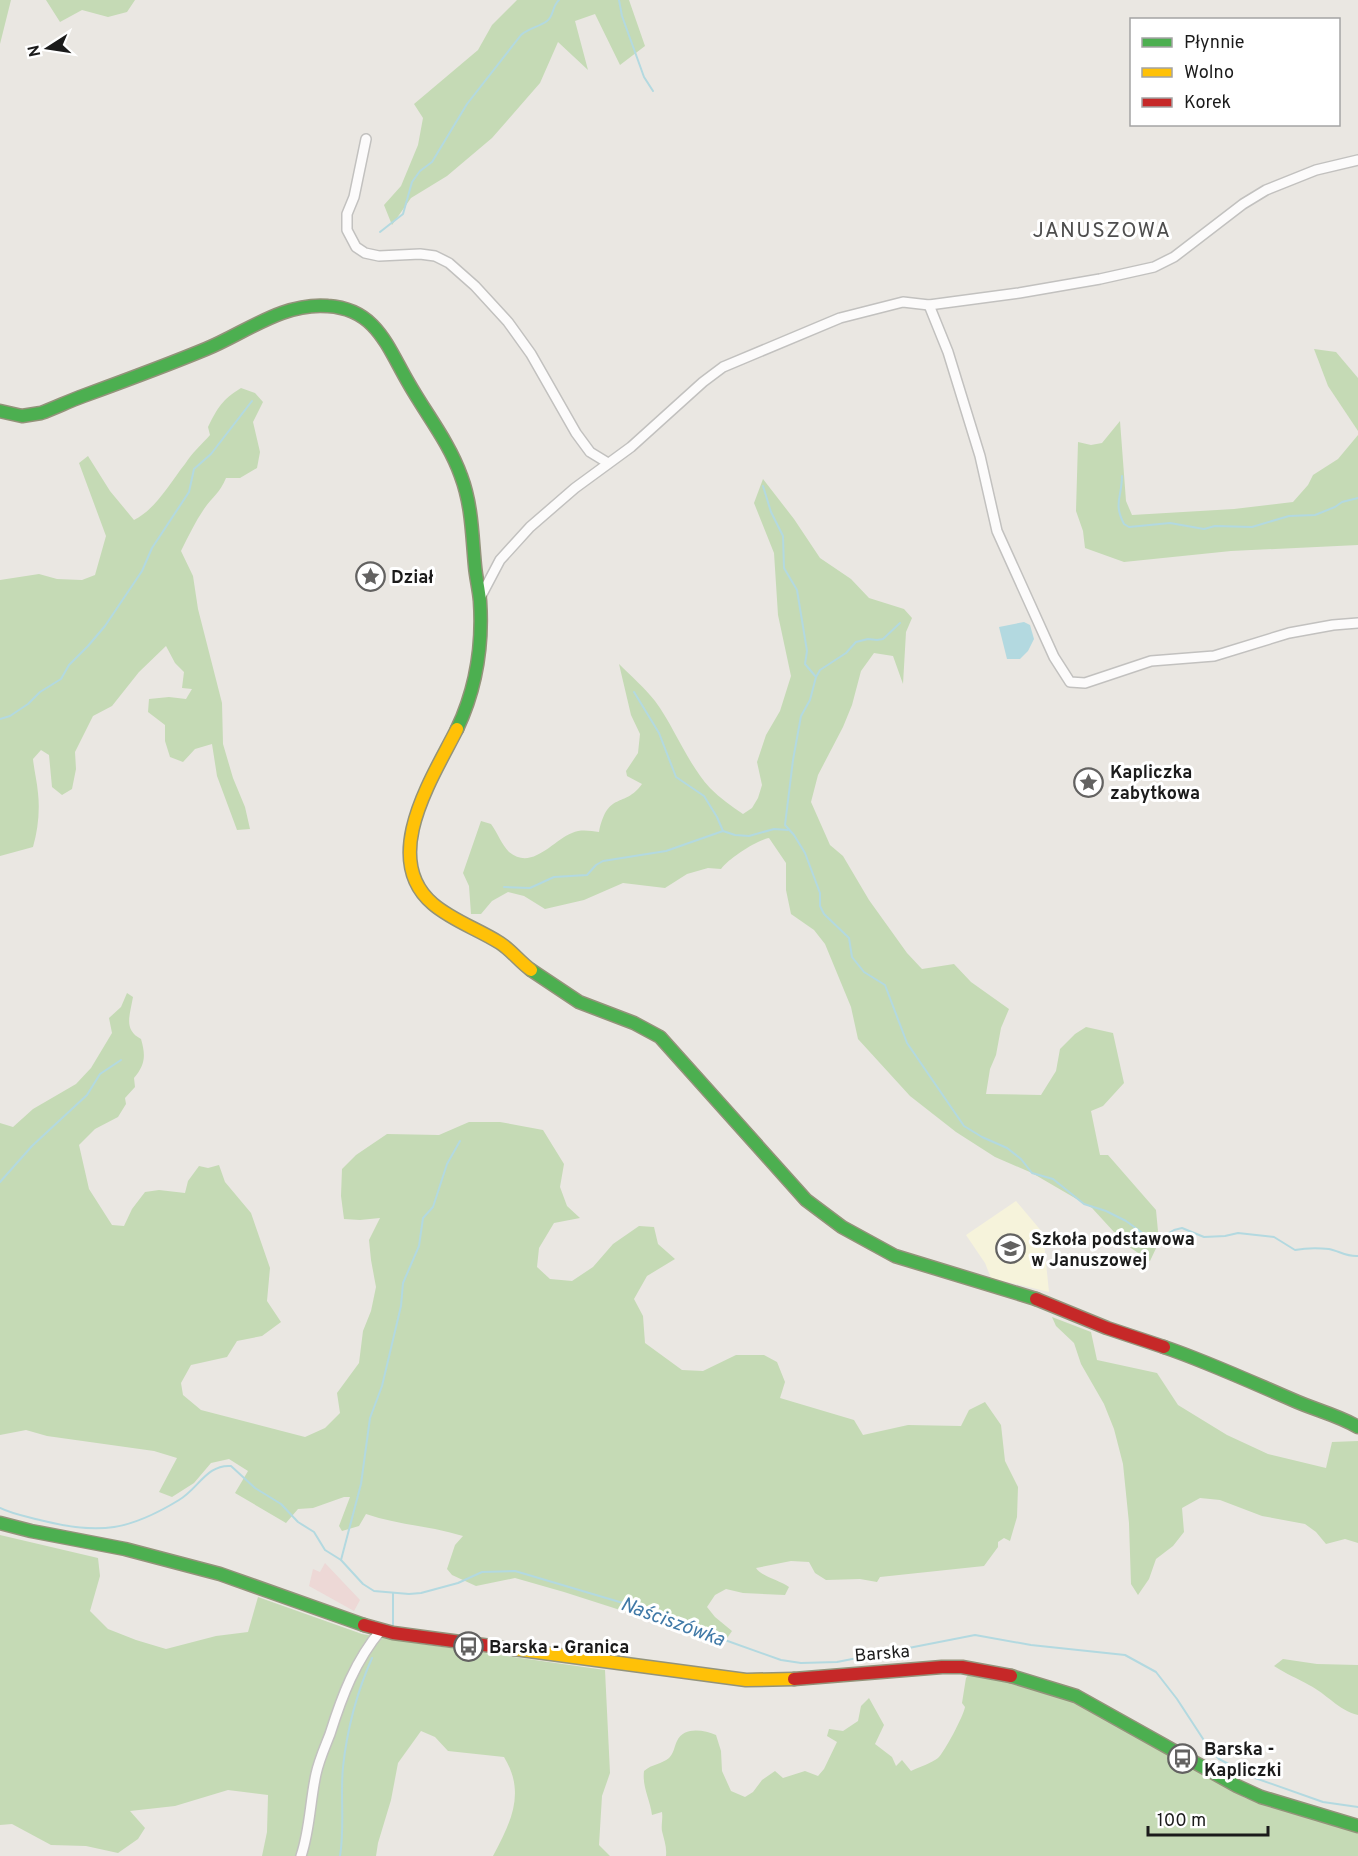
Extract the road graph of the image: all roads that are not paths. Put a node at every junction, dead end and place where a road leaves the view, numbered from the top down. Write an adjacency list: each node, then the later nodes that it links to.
1 (366, 139): 5 (street)
2 (1358, 160): 3 (street)
3 (929, 305): 5 (street); 7 (street)
4 (0, 411): 6 (street)
5 (608, 463): 6 (street)
6 (480, 598): 8 (street)
7 (1358, 623)
8 (1358, 1426)
9 (0, 1523): 10 (street, Barska)
10 (379, 1630): 11 (street, Barska); 12 (street)
11 (1358, 1826)
12 (301, 1856)

